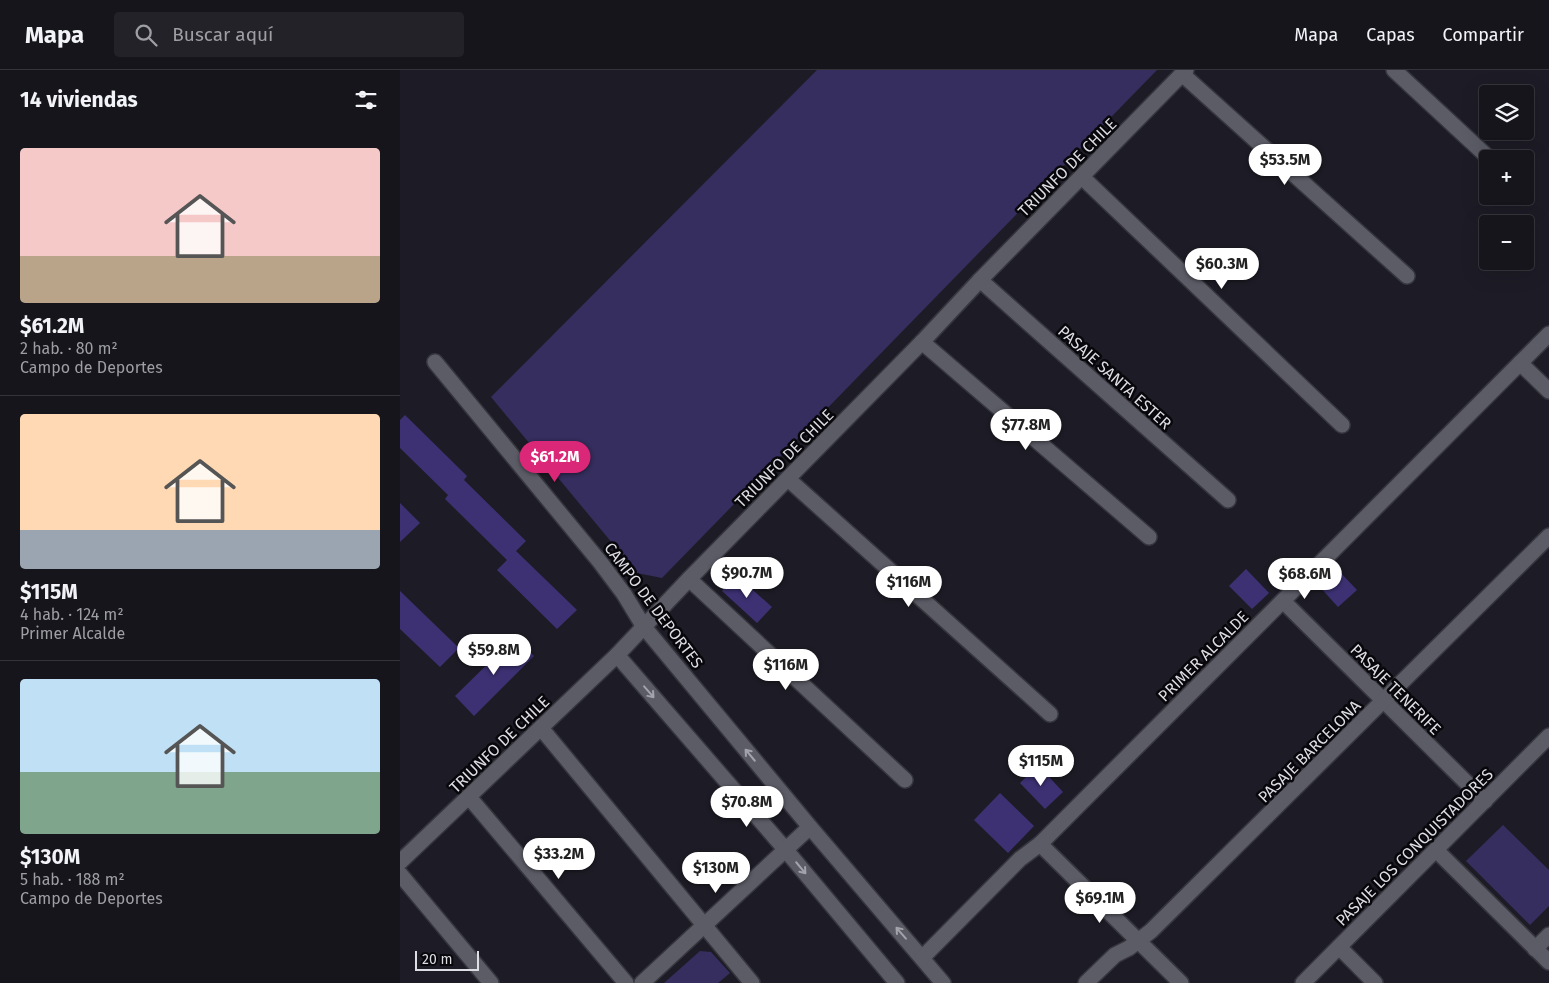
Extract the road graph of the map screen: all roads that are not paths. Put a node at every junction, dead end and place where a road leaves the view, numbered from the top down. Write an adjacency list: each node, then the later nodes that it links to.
1 (1394, 70): 3 (street)
2 (1184, 72): 4 (street, TRIUNFO DE CHILE); 5 (street)
3 (1480, 150)
4 (1082, 177): 6 (street, TRIUNFO DE CHILE); 12 (street)
5 (1407, 276)
6 (980, 280): 8 (street, TRIUNFO DE CHILE); 14 (street, PASAJE SANTA ESTER)
7 (1549, 334): 10 (street, PRIMER ALCALDE)
8 (922, 342): 13 (street, TRIUNFO DE CHILE); 16 (street)
9 (435, 362): 19 (street, CAMPO DE DEPORTES)
10 (1520, 363): 11 (street); 18 (street, PRIMER ALCALDE)
11 (1549, 391)
12 (1342, 425)
13 (788, 479): 17 (street, TRIUNFO DE CHILE); 22 (street)
14 (1228, 500)
15 (1549, 536): 21 (street, PASAJE BARCELONA)
16 (1149, 537)
17 (689, 579): 19 (street, TRIUNFO DE CHILE); 25 (street)
18 (1283, 601): 21 (street, PASAJE TENERIFE); 29 (street, PRIMER ALCALDE)
19 (644, 627): 20 (street, TRIUNFO DE CHILE); 28 (street, CAMPO DE DEPORTES, one-way to 19)
20 (617, 655): 23 (street, TRIUNFO DE CHILE); 30 (street, one-way to 30)
21 (1384, 701): 27 (street, PASAJE TENERIFE); 36 (street, PASAJE BARCELONA)
22 (1050, 714)
23 (541, 728): 26 (street, TRIUNFO DE CHILE); 34 (street)
24 (1549, 736): 27 (street, PASAJE LOS CONQUISTADORES)
25 (905, 780)
26 (469, 796): 32 (street, TRIUNFO DE CHILE); 42 (street)
27 (1484, 801): 31 (street, PASAJE LOS CONQUISTADORES)
28 (810, 827): 30 (street); 39 (street, CAMPO DE DEPORTES, one-way to 28)
29 (1040, 844): 36 (street); 39 (street, PRIMER ALCALDE)
30 (785, 849): 34 (street); 45 (street, one-way to 45)
31 (1436, 850): 37 (street, PASAJE LOS CONQUISTADORES); 38 (street)
32 (400, 862)
33 (400, 874): 41 (street)
34 (704, 925): 43 (street); 44 (street)
35 (1549, 935): 38 (street)
36 (1138, 941): 47 (street, PASAJE BARCELONA); 48 (street)
37 (1339, 947): 49 (street, PASAJE LOS CONQUISTADORES); 50 (street)
38 (1535, 949): 40 (street)
39 (922, 958): 46 (street, CAMPO DE DEPORTES)
40 (1549, 962)
41 (491, 983)
42 (626, 983)
43 (642, 983)
44 (752, 983)
45 (897, 983)
46 (943, 983)
47 (1086, 983)
48 (1181, 983)
49 (1303, 983)
50 (1375, 983)

